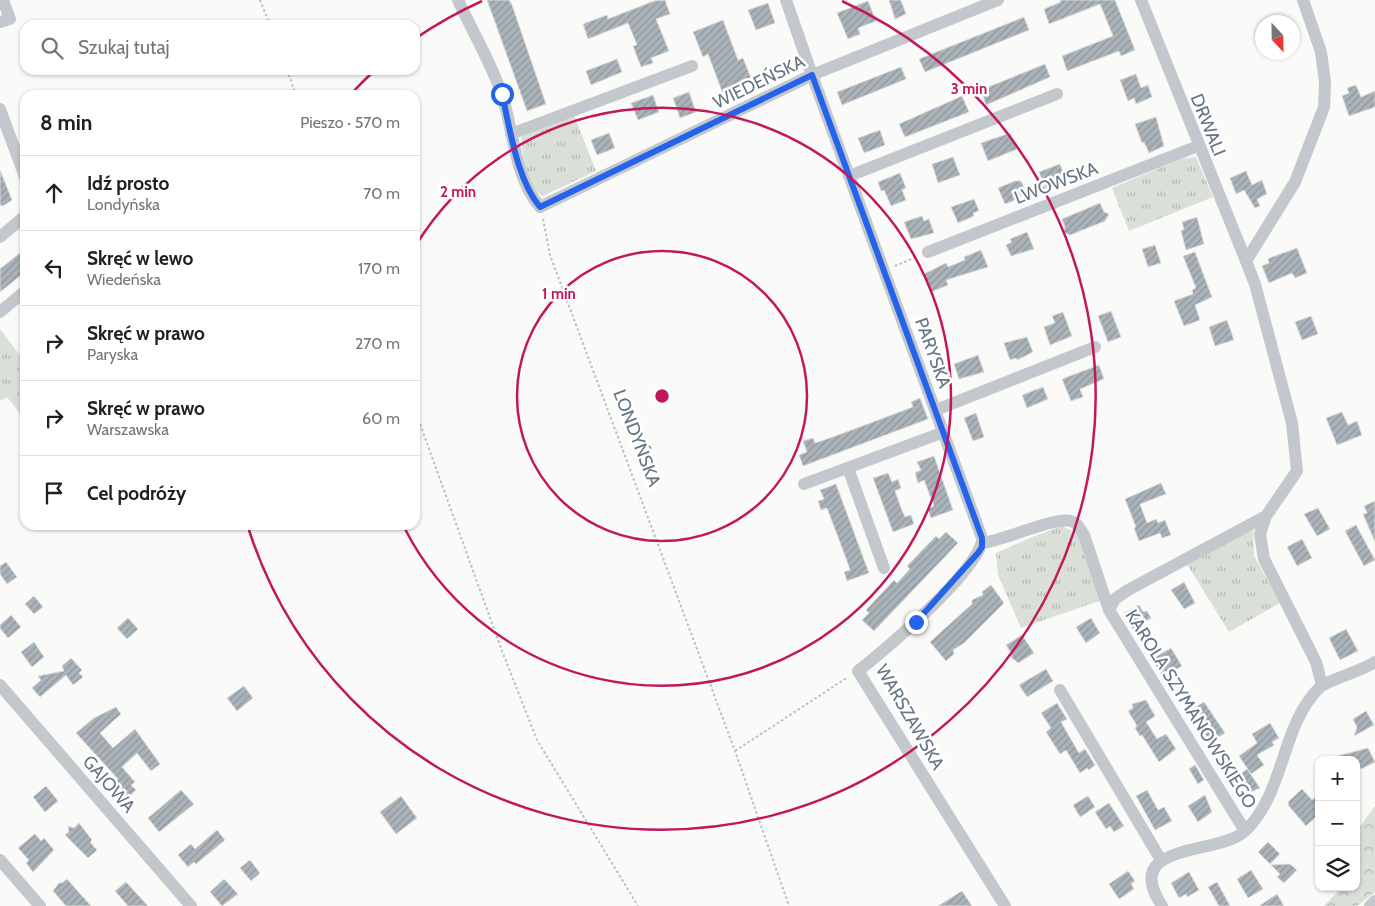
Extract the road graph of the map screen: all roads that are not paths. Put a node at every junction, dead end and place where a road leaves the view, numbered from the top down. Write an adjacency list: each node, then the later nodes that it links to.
1 (3, 0): 7 (street)
2 (458, 0): 12 (street)
3 (786, 0): 9 (street, PARYSKA)
4 (998, 0): 9 (street, WIEDEŃSKA)
5 (1141, 0): 13 (street, DRWALI)
6 (1303, 0): 19 (street)
7 (0, 22)
8 (692, 66): 12 (street)
9 (812, 75): 12 (street, WIEDEŃSKA); 15 (street, PARYSKA)
10 (1057, 94): 15 (street)
11 (0, 109): 14 (street)
12 (512, 134)
13 (1198, 146): 18 (street, LWOWSKA); 19 (street, DRWALI)
14 (20, 164)
15 (849, 176): 23 (street, PARYSKA)
16 (20, 221): 17 (street)
17 (0, 237)
18 (928, 252)
19 (1246, 261): 27 (street, DRWALI)
20 (20, 295): 21 (street)
21 (0, 312)
22 (1095, 347): 23 (street)
23 (936, 410): 24 (street, PARYSKA)
24 (944, 432): 25 (street); 28 (street, PARYSKA)
25 (848, 468): 26 (street); 29 (street)
26 (804, 484)
27 (1266, 516): 30 (street, KAROLA SZYMANOWSKIEGO); 33 (street)
28 (983, 544): 30 (street); 41 (street, WARSZAWSKA)
29 (884, 568)
30 (1109, 610): 35 (street, KAROLA SZYMANOWSKIEGO)
31 (1375, 662): 33 (street)
32 (0, 685): 40 (street, GAJOWA)
33 (1322, 685): 35 (street)
34 (1060, 690): 37 (street)
35 (1246, 830): 37 (street)
36 (0, 860): 39 (street)
37 (1161, 860): 42 (street)
38 (1375, 901): 43 (street)
39 (40, 906)
40 (191, 906)
41 (1005, 906)
42 (1162, 906)
43 (1370, 906)

